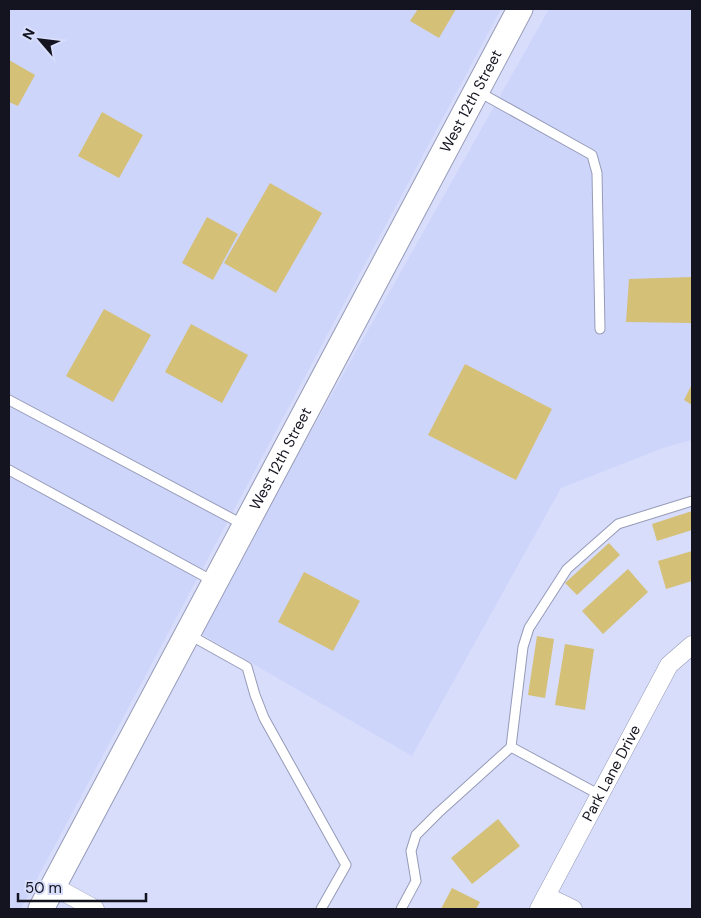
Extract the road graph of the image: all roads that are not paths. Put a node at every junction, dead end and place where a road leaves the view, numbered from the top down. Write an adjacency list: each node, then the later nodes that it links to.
1 (520, 9): 2 (main road, West 12th Street)
2 (476, 90): 3 (lane); 7 (main road, West 12th Street)
3 (600, 329)
4 (9, 400): 7 (lane)
5 (9, 470): 8 (lane)
6 (692, 501): 11 (lane)
7 (245, 525): 8 (main road, West 12th Street)
8 (214, 581): 9 (main road, West 12th Street)
9 (187, 634): 13 (main road, West 12th Street); 17 (lane)
10 (692, 645): 12 (street, Park Lane Drive)
11 (511, 747): 12 (lane); 18 (lane)
12 (600, 795): 14 (street, Park Lane Drive)
13 (53, 886): 15 (main road, West 12th Street); 16 (street)
14 (542, 902): 19 (street)
15 (41, 909)
16 (95, 909)
17 (321, 909)
18 (400, 909)
19 (573, 909)

